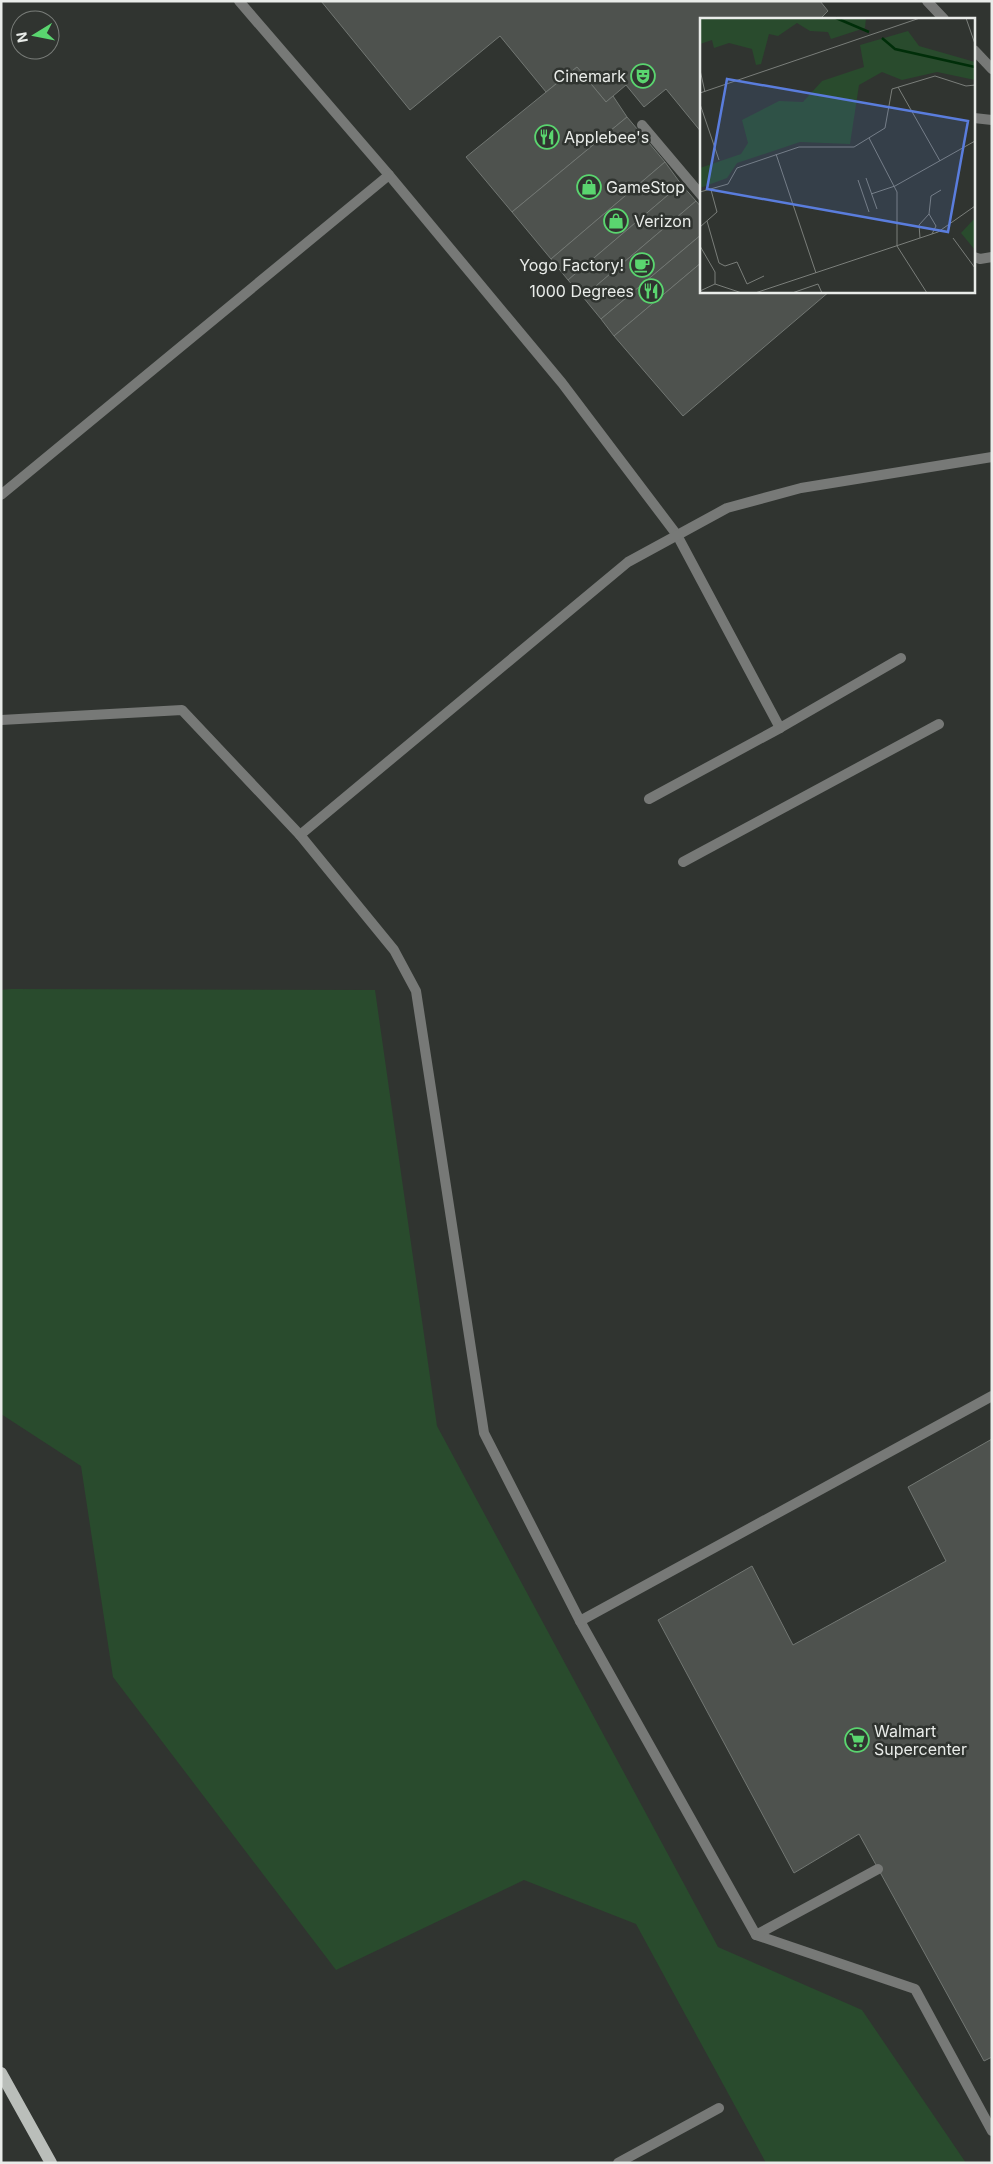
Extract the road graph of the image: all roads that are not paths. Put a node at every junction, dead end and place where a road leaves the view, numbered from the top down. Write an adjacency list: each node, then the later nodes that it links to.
1 (239, 1): 9 (street)
2 (927, 1): 3 (street)
3 (943, 18)
4 (976, 52): 5 (street)
5 (992, 69)
6 (976, 118): 7 (street)
7 (992, 120)
8 (642, 125): 10 (street)
9 (389, 175): 14 (street); 15 (street)
10 (700, 194)
11 (992, 257): 12 (street)
12 (976, 258)
13 (992, 456): 15 (street)
14 (1, 495)
15 (677, 535): 19 (street); 21 (street)
16 (900, 658): 19 (street)
17 (1, 720): 21 (street)
18 (938, 724): 22 (street)
19 (780, 728): 20 (street)
20 (650, 799)
21 (300, 835): 24 (street)
22 (683, 862)
23 (992, 1396): 24 (street)
24 (580, 1621): 26 (street)
25 (878, 1869): 26 (street)
26 (756, 1935): 29 (street)
27 (1, 2073): 30 (main road)
28 (720, 2108): 31 (street)
29 (991, 2128)
30 (51, 2163)
31 (618, 2163)

